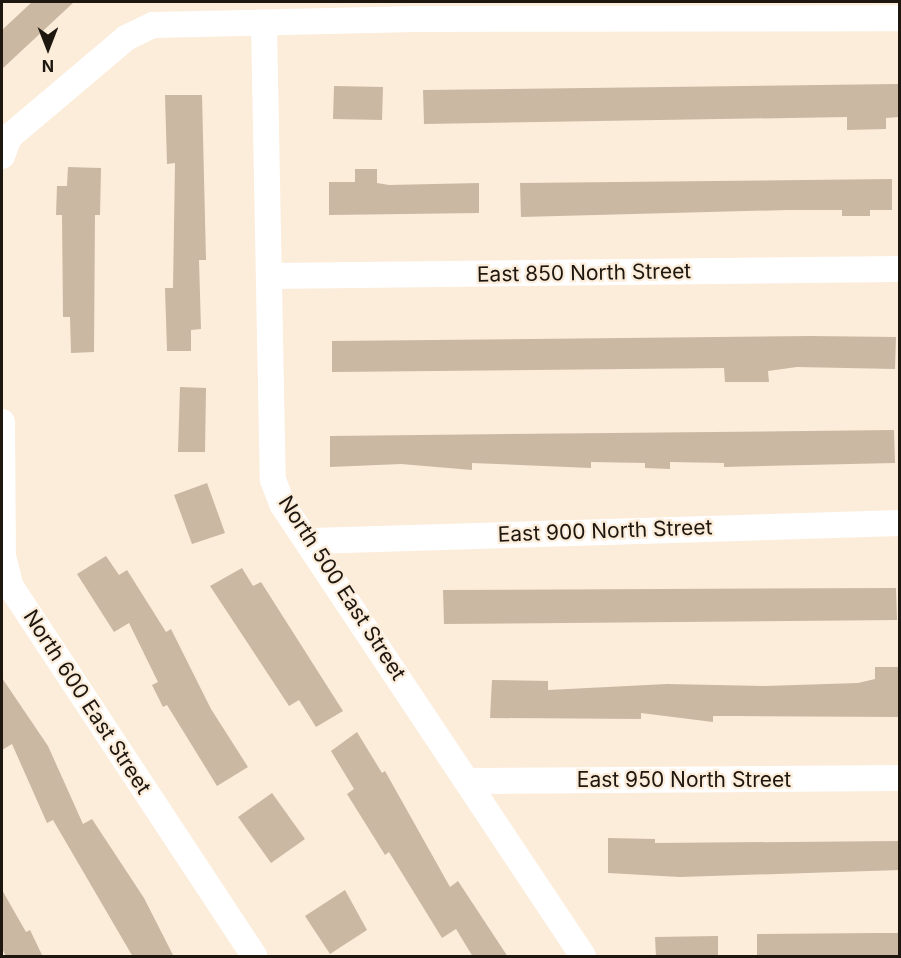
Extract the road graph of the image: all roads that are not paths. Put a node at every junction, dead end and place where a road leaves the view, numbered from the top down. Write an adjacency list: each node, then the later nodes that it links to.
1 (416, 10): 2 (street); 3 (street)
2 (900, 18)
3 (264, 24): 4 (street); 6 (street, North 500 East Street)
4 (2, 156)
5 (900, 269): 6 (street, East 850 North Street)
6 (269, 276): 9 (street, North 500 East Street)
7 (2, 422): 12 (street, North 600 East Street)
8 (900, 523): 9 (street, East 900 North Street)
9 (311, 541): 11 (street, North 500 East Street)
10 (900, 778): 11 (street, East 950 North Street)
11 (469, 781): 13 (street, North 500 East Street)
12 (254, 957)
13 (583, 957)

